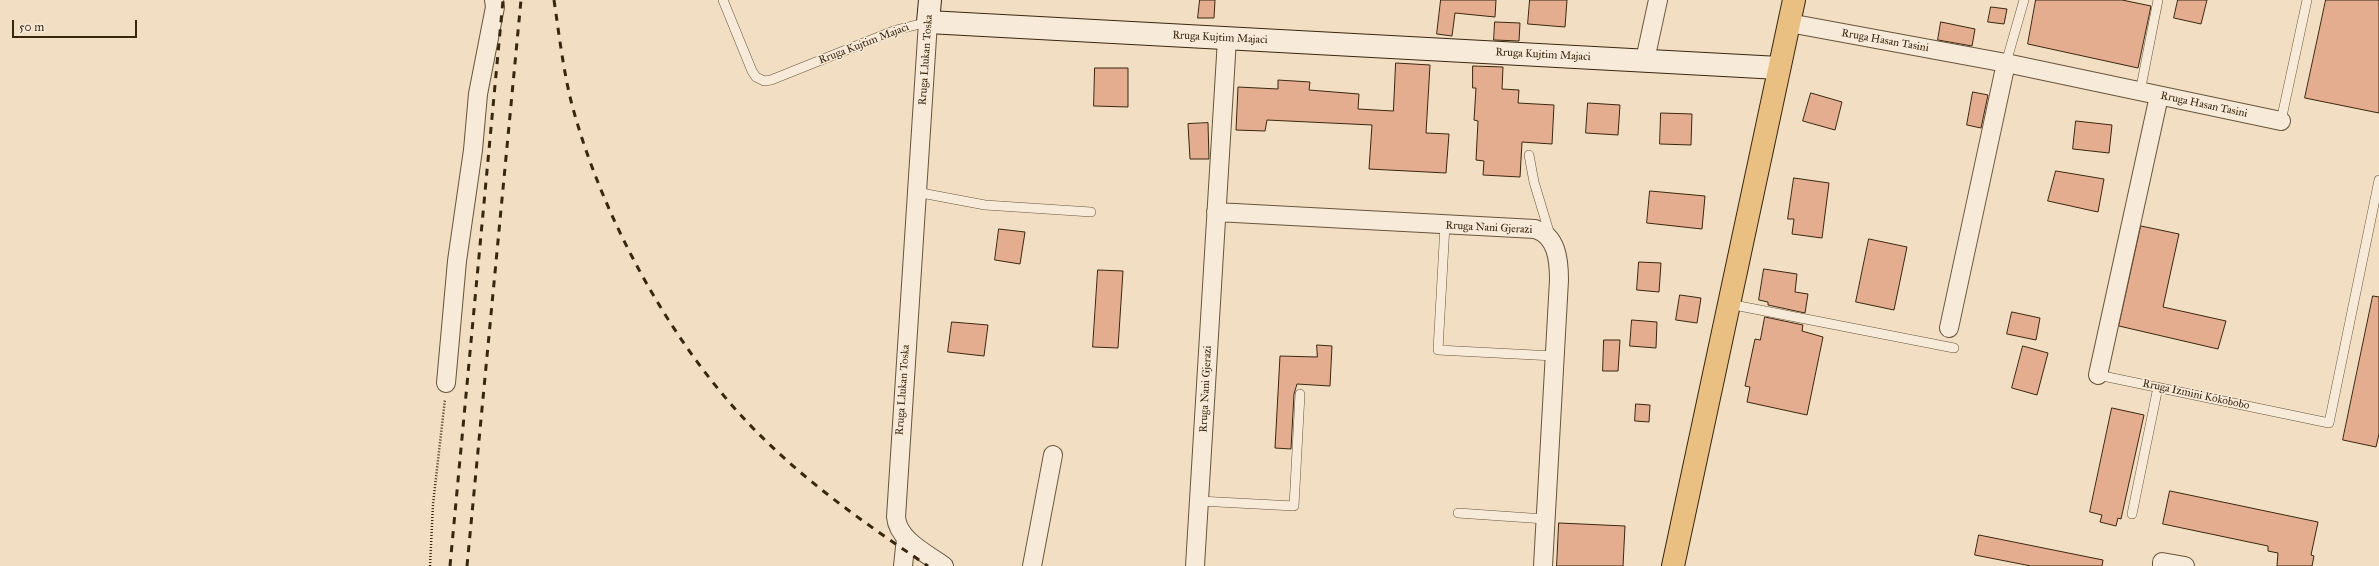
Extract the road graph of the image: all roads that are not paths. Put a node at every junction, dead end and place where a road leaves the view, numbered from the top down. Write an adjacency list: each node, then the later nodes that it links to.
1 (494, 0): 30 (street)
2 (723, 0): 9 (lane, Rruga Kujtim Majaci)
3 (930, 0): 9 (street, Rruga Llukan Toska)
4 (1658, 0): 12 (street)
5 (1794, 0): 10 (main road)
6 (2024, 0): 13 (lane)
7 (2158, 0): 15 (lane)
8 (2307, 0): 17 (lane, Rruga Hasan Tasini)
9 (928, 22): 11 (street, Rruga Kujtim Majaci); 20 (street, Rruga Llukan Toska)
10 (1789, 23): 13 (street, Rruga Hasan Tasini); 14 (main road)
11 (1228, 39): 12 (street, Rruga Kujtim Majaci); 22 (street, Rruga Nani Gjerazi)
12 (1645, 60): 14 (street, Rruga Kujtim Majaci)
13 (2006, 63): 15 (street, Rruga Hasan Tasini); 26 (street)
14 (1779, 68): 25 (main road)
15 (2140, 92): 16 (street, Rruga Hasan Tasini)
16 (2159, 96): 17 (street, Rruga Hasan Tasini); 29 (street, Rruga Izmini Kokobobo)
17 (2281, 121)
18 (1529, 156): 24 (lane)
19 (2379, 180): 31 (lane, Rruga Izmini Kokobobo)
20 (916, 192): 21 (lane); 38 (street, Rruga Llukan Toska)
21 (1091, 212)
22 (1216, 212): 23 (street, Rruga Nani Gjerazi); 34 (street, Rruga Nani Gjerazi)
23 (1445, 225): 24 (street, Rruga Nani Gjerazi); 28 (lane)
24 (1551, 239): 28 (street)
25 (1729, 304): 27 (lane); 44 (main road)
26 (1949, 328)
27 (1954, 348)
28 (1554, 356): 37 (street)
29 (2098, 375): 31 (lane, Rruga Izmini Kokobobo)
30 (446, 383)
31 (2158, 387): 36 (lane)
32 (1300, 394): 34 (lane)
33 (1053, 455): 41 (street)
34 (1199, 501): 42 (street, Rruga Nani Gjerazi)
35 (1458, 513): 37 (lane)
36 (2132, 514)
37 (1545, 519): 43 (street)
38 (906, 538): 39 (street); 40 (street, Rruga Llukan Toska)
39 (903, 566)
40 (944, 566)
41 (1032, 566)
42 (1195, 566)
43 (1543, 566)
44 (1673, 566)
45 (2162, 566): 46 (street)
46 (2185, 566)

